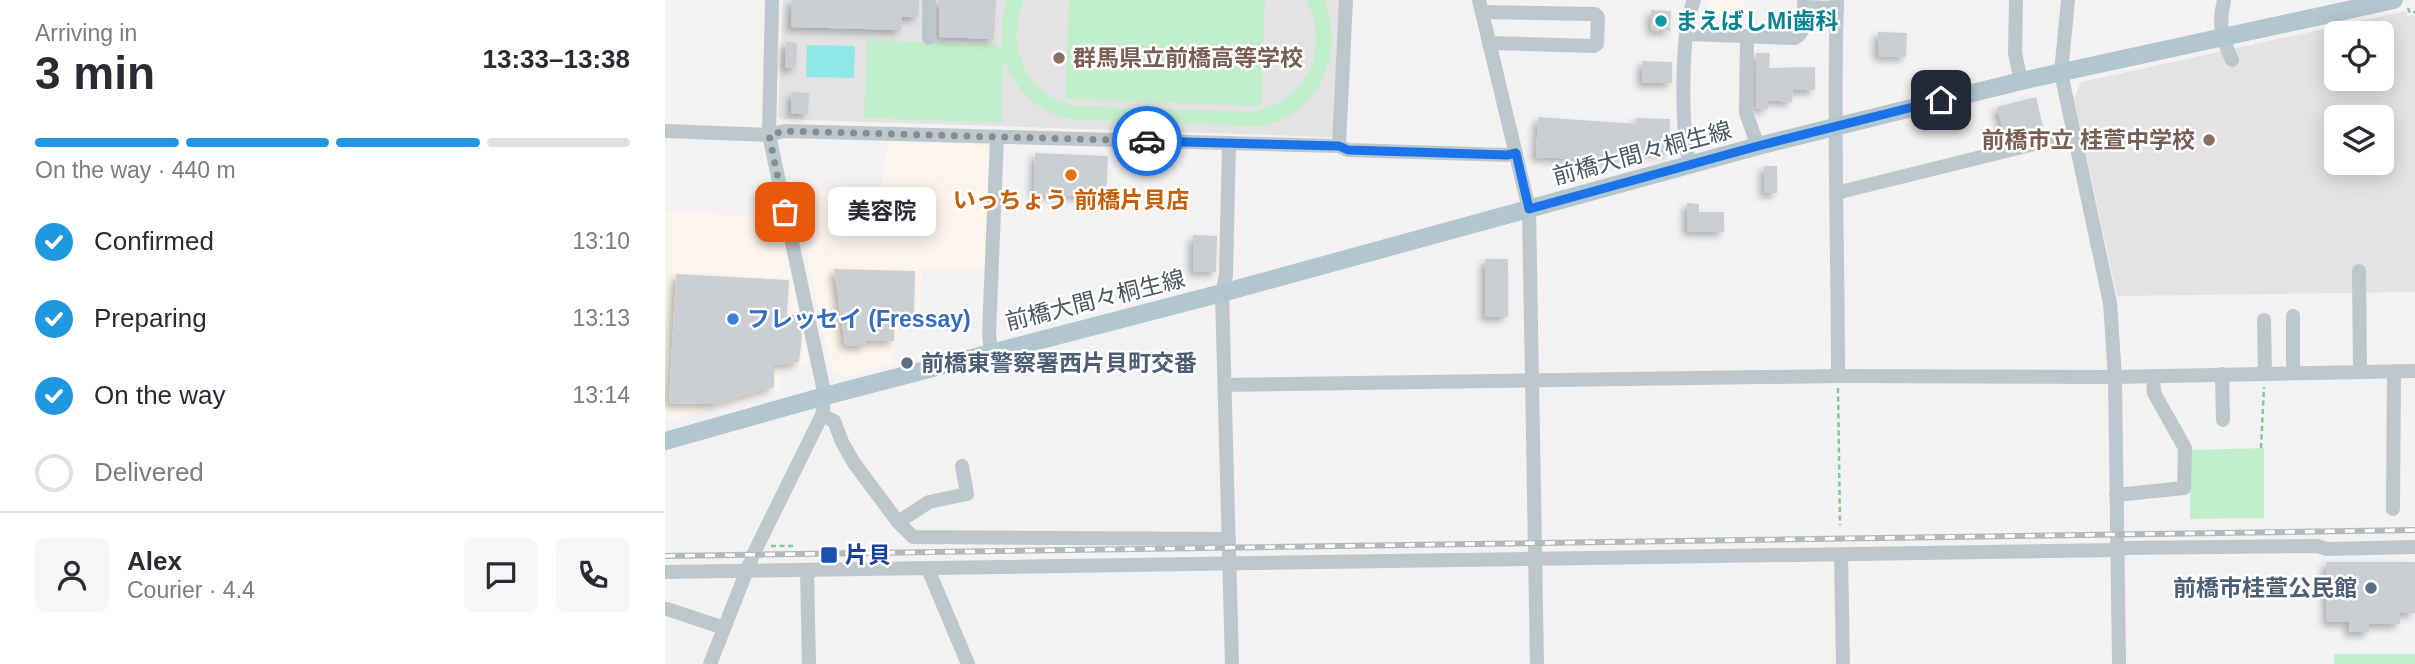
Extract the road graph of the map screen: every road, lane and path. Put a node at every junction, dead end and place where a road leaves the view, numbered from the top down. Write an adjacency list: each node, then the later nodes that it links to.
1 (772, 0): 24 (street)
2 (1346, 0): 27 (street)
3 (1694, 0): 13 (street)
4 (2016, 0): 20 (street)
5 (2068, 0): 19 (street)
6 (2224, 0): 15 (street)
7 (1804, 4): 8 (street); 14 (street)
8 (1837, 4): 21 (street)
9 (2401, 4): 12 (path); 15 (main road, 前橋大間々桐生線)
10 (1480, 6): 17 (street); 17 (street)
11 (929, 9): 16 (street)
12 (2415, 12)
13 (1687, 34): 14 (street); 30 (street)
14 (1747, 36): 28 (street)
15 (2222, 37): 18 (street); 19 (main road, 前橋大間々桐生線)
16 (929, 38)
17 (1489, 43): 29 (street)
18 (2232, 60)
19 (2061, 73): 20 (main road, 前橋大間々桐生線); 23 (street)
20 (2021, 80): 21 (main road, 前橋大間々桐生線)
21 (1834, 127): 28 (main road, 前橋大間々桐生線); 31 (street)
22 (665, 131): 24 (street)
23 (2074, 134): 31 (street); 46 (street)
24 (769, 135): 25 (street); 49 (street)
25 (997, 138): 26 (street); 37 (street)
26 (1229, 143): 27 (street); 34 (street)
27 (1339, 146): 29 (street)
28 (1758, 146): 30 (main road, 前橋大間々桐生線)
29 (1516, 153): 32 (street)
30 (1690, 166): 32 (main road, 前橋大間々桐生線)
31 (1836, 193): 44 (street)
32 (1529, 209): 34 (main road, 前橋大間々桐生線); 47 (street)
33 (2359, 271): 40 (street)
34 (1222, 293): 37 (main road, 前橋大間々桐生線); 48 (street)
35 (2293, 316): 42 (street)
36 (2264, 320): 41 (street)
37 (991, 352): 49 (main road, 前橋大間々桐生線)
38 (2395, 371): 39 (street); 40 (street); 56 (street)
39 (2415, 371)
40 (2360, 372): 42 (street)
41 (2265, 373): 42 (street); 43 (street); 53 (path)
42 (2293, 373)
43 (2222, 374): 45 (street); 51 (street)
44 (1837, 376): 46 (street); 47 (street); 58 (path)
45 (2153, 376): 46 (street); 55 (street)
46 (2115, 377): 55 (street)
47 (1532, 379): 48 (street); 65 (street)
48 (1225, 385): 59 (street)
49 (825, 396): 50 (street); 52 (main road, 前橋大間々桐生線)
50 (823, 415): 57 (street); 61 (street)
51 (2223, 420)
52 (665, 441)
53 (2261, 448)
54 (963, 466): 57 (street)
55 (2116, 495): 63 (street)
56 (2393, 509)
57 (898, 522): 59 (street)
58 (1840, 525)
59 (1229, 539): 66 (street)
60 (796, 546): 61 (path)
61 (757, 547): 70 (street)
62 (2415, 547): 63 (street)
63 (2117, 550): 64 (street); 79 (street)
64 (1841, 554): 65 (street); 78 (street)
65 (1535, 559): 66 (street); 77 (street)
66 (1230, 565): 67 (street); 76 (street)
67 (928, 569): 68 (street); 75 (street)
68 (807, 571): 70 (street); 74 (street)
69 (665, 572): 70 (street)
70 (747, 572): 72 (street)
71 (667, 609): 72 (street)
72 (724, 628): 73 (street)
73 (710, 664)
74 (809, 664)
75 (968, 664)
76 (1232, 664)
77 (1537, 664)
78 (1843, 664)
79 (2119, 664)

